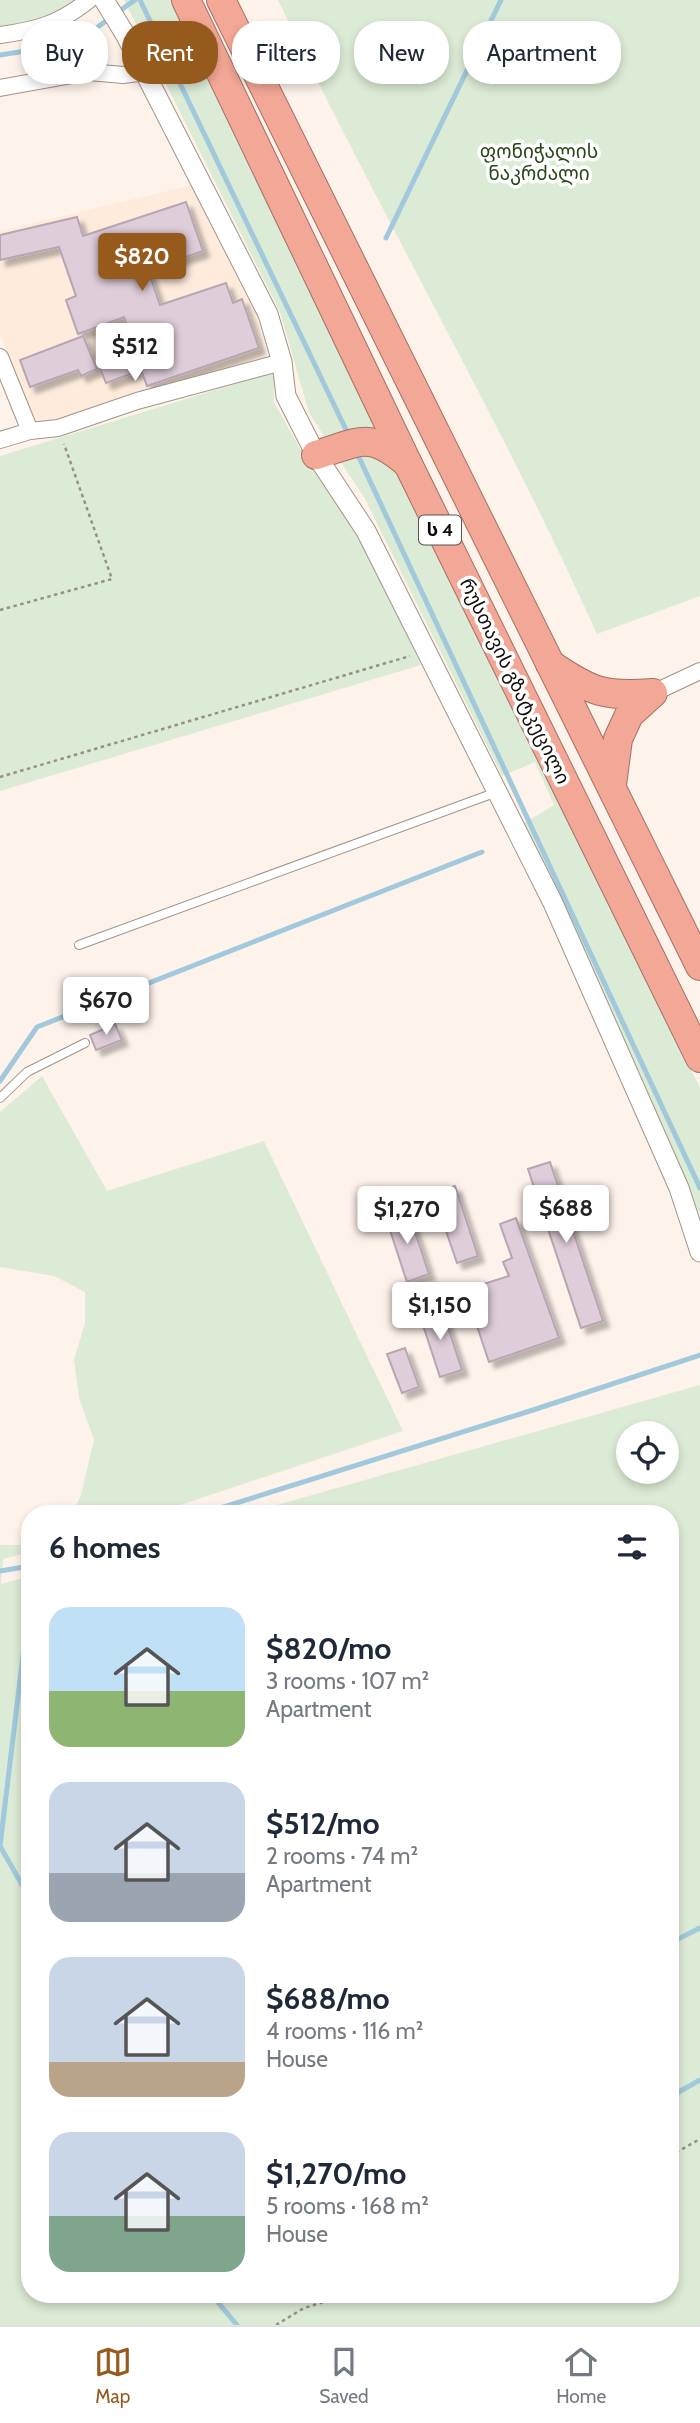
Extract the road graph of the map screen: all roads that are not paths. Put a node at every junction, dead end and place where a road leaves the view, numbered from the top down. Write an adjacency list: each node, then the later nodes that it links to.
1 (186, 0): 11 (highway, რუსთავის გზატკეცილი / ს 4)
2 (221, 0): 17 (highway, რუსთავის გზატკეცილი / ს 4)
3 (100, 2): 4 (street); 5 (street)
4 (122, 30)
5 (0, 35)
6 (122, 75): 8 (street)
7 (151, 84): 10 (street)
8 (0, 89)
9 (0, 357): 12 (street)
10 (282, 362): 12 (street); 15 (street)
11 (371, 388): 14 (highway); 16 (highway, რუსთავის გზატკეცილი / ს 4)
12 (30, 431): 13 (street)
13 (0, 440)
14 (360, 440): 15 (highway); 16 (highway)
15 (325, 452): 21 (street)
16 (408, 464): 25 (highway, რუსთავის გზატკეცილი / ს 4)
17 (550, 664): 19 (highway); 20 (highway, რუსთავის გზატკეცილი / ს 4)
18 (700, 671): 19 (street)
19 (653, 693): 20 (highway)
20 (612, 785): 23 (highway, რუსთავის გზატკეცილი / ს 4)
21 (497, 792): 22 (lane); 27 (street)
22 (79, 945)
23 (700, 966)
24 (85, 1043): 26 (lane)
25 (700, 1058)
26 (0, 1098)
27 (700, 1252)

